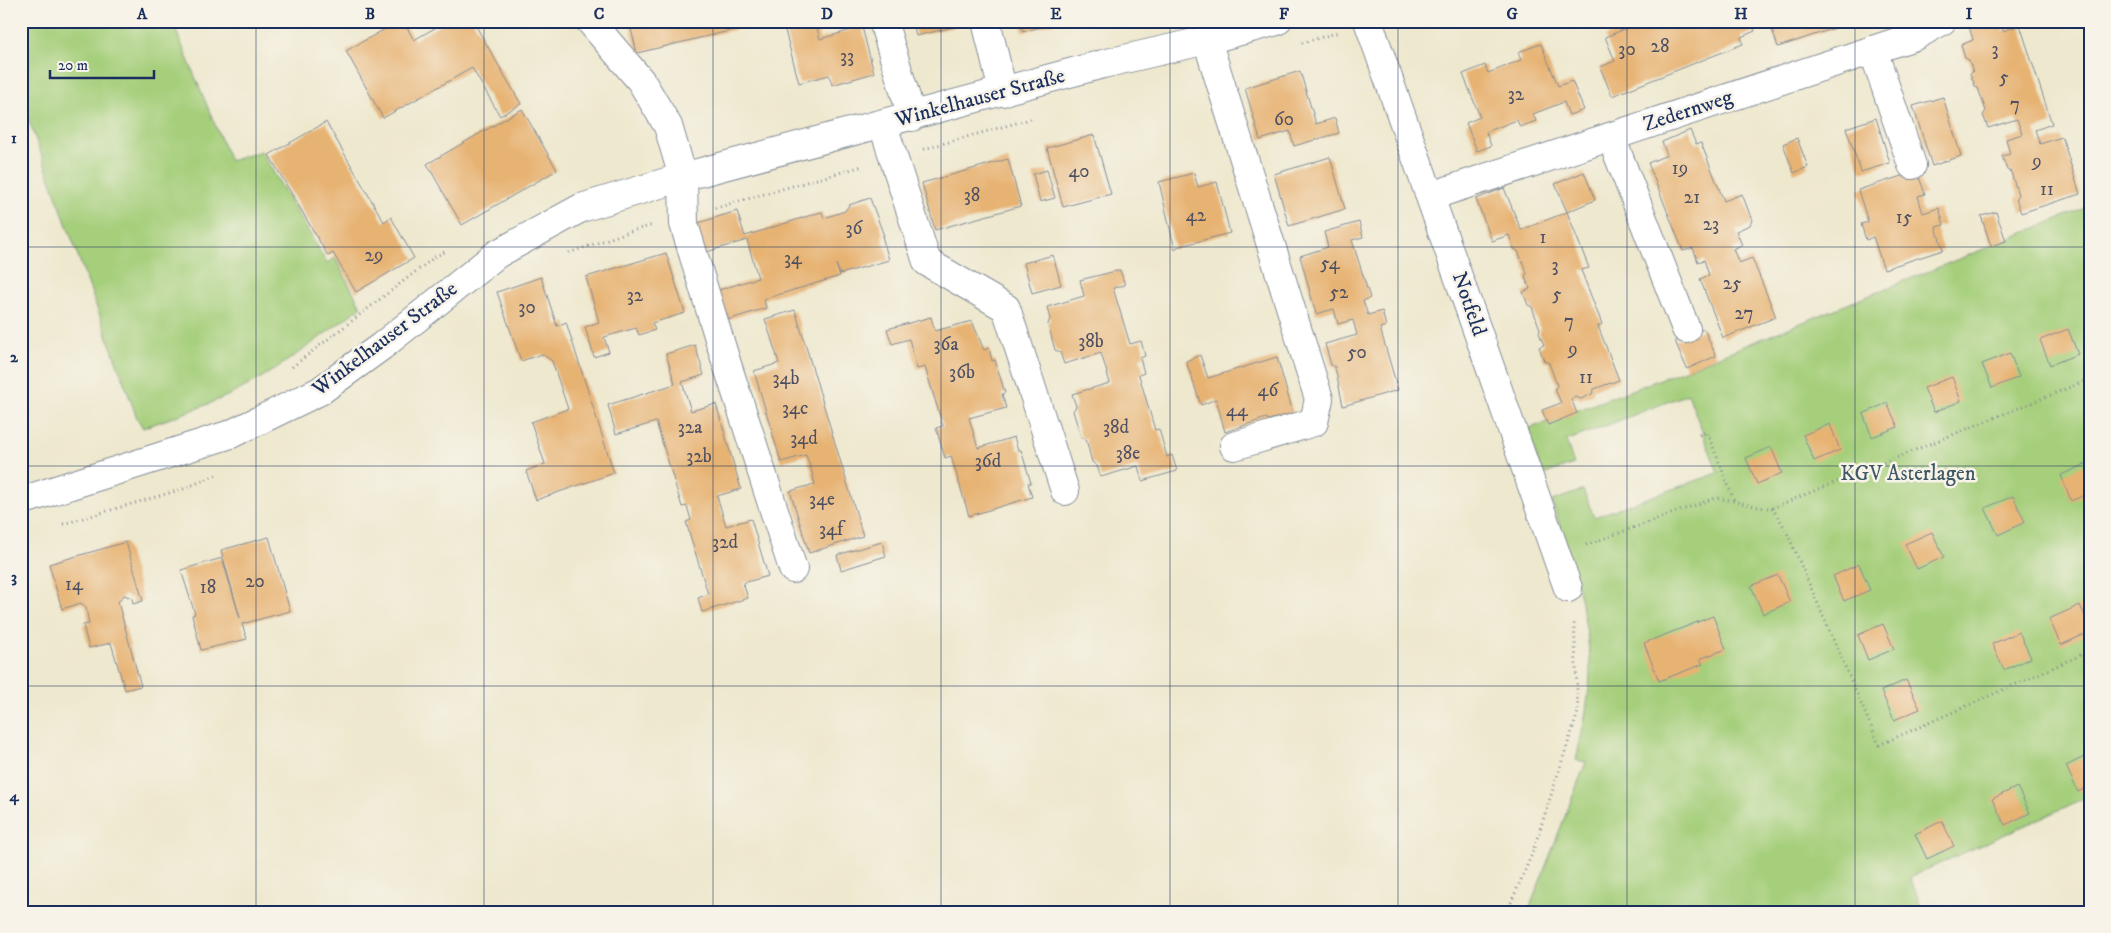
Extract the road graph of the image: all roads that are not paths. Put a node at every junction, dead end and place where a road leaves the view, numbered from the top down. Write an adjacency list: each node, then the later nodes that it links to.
1 (590, 21): 14 (street)
2 (883, 21): 10 (street)
3 (986, 21): 9 (street)
4 (1277, 21): 7 (street, Winkelhauser Straße)
5 (1368, 21): 15 (street, Notfeld)
6 (1942, 21): 8 (street, Zedernweg)
7 (1207, 40): 9 (street, Winkelhauser Straße); 17 (street)
8 (1873, 50): 12 (street, Zedernweg); 13 (street)
9 (1003, 92): 10 (street, Winkelhauser Straße)
10 (912, 117): 11 (street, Winkelhauser Straße)
11 (883, 124): 14 (street, Winkelhauser Straße); 18 (street)
12 (1611, 136): 15 (street, Zedernweg); 16 (street)
13 (1912, 165)
14 (682, 177): 19 (street, Winkelhauser Straße); 20 (street)
15 (1431, 196): 21 (street, Notfeld)
16 (1686, 329)
17 (1234, 446)
18 (1065, 492)
19 (21, 501)
20 (793, 568)
21 (1568, 588)

